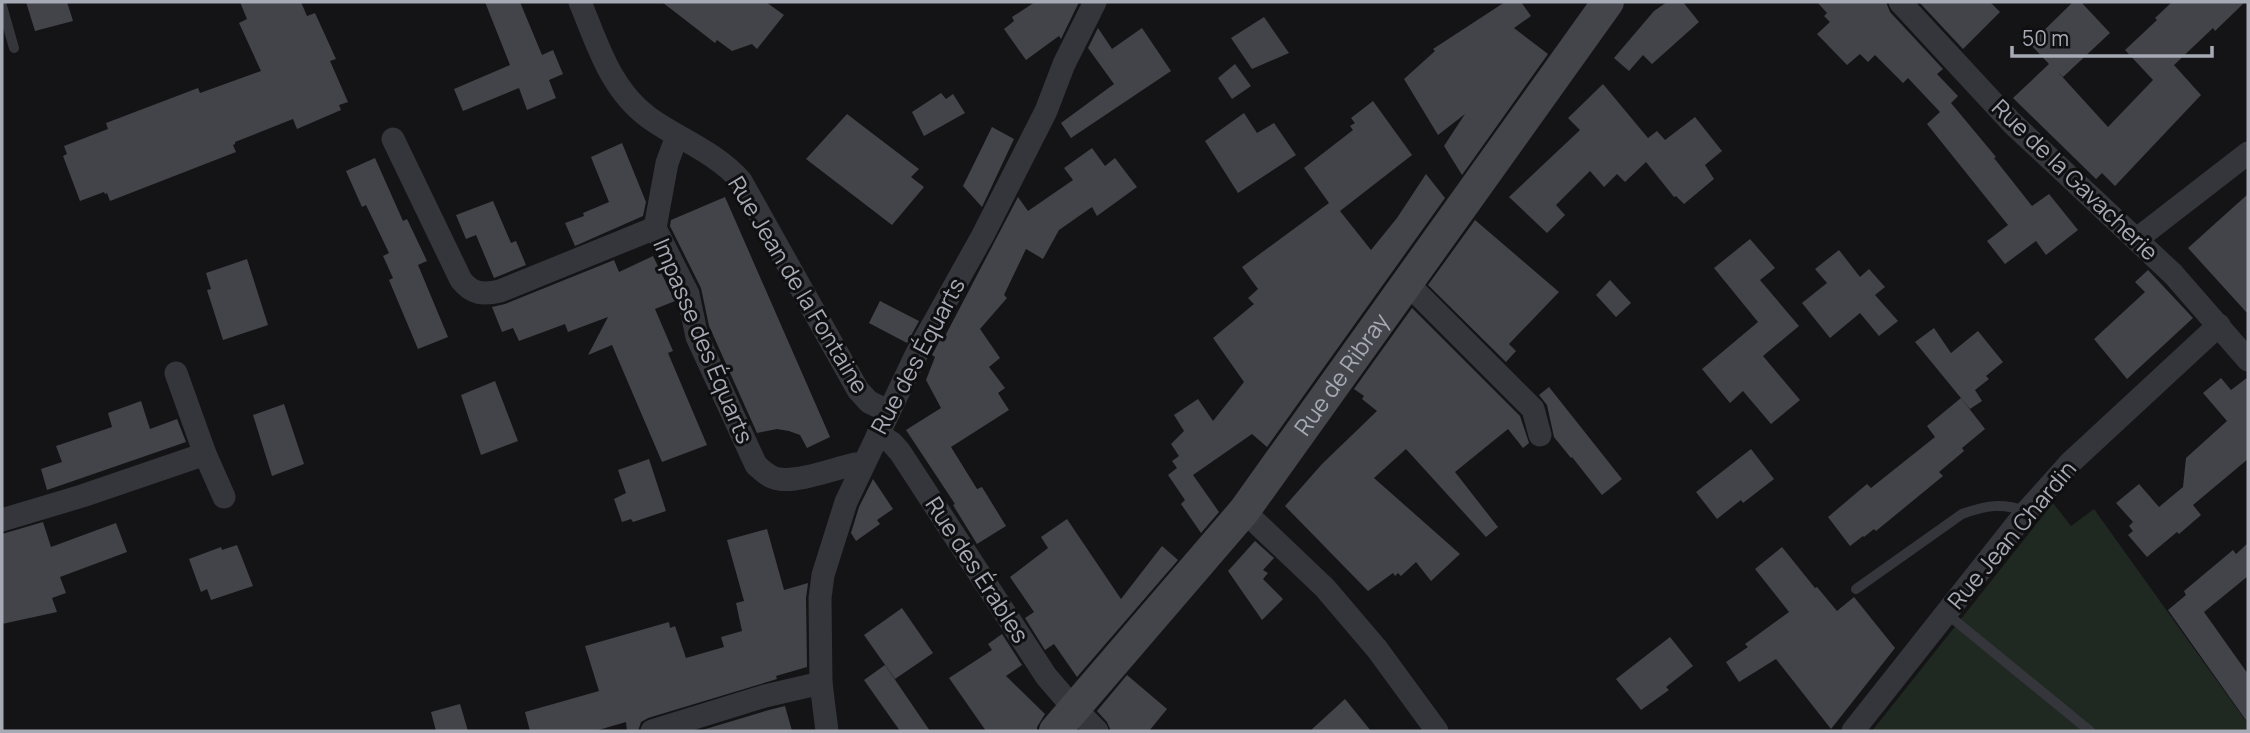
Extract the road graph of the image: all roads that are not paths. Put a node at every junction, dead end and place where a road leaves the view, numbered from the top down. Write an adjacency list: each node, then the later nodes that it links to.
1 (580, 2): 7 (street, Rue Jean de la Fontaine)
2 (1094, 2): 16 (street, Rue des Équarts)
3 (1608, 2): 12 (street, Rue de Ribray)
4 (1900, 2): 11 (street, Rue de la Gavacherie)
5 (2, 6): 6 (lane)
6 (14, 48)
7 (677, 136): 10 (street, Impasse des Équarts); 16 (street, Rue Jean de la Fontaine)
8 (393, 139): 10 (street, Impasse des Équarts)
9 (2248, 153): 11 (street)
10 (655, 228): 20 (street, Impasse des Équarts)
11 (2137, 239): 13 (street, Rue de la Gavacherie)
12 (1407, 283): 18 (street); 22 (street, Rue de Ribray)
13 (2219, 325): 14 (street, Rue de la Gavacherie); 23 (street, Rue Jean Chardin)
14 (2248, 360)
15 (176, 373): 19 (street)
16 (887, 411): 17 (street, Rue des Équarts)
17 (878, 434): 20 (street, Rue des Équarts); 28 (street, Rue des Érables)
18 (1539, 435)
19 (205, 454): 21 (street); 24 (street)
20 (863, 465): 27 (street, Rue des Équarts)
21 (223, 497)
22 (1244, 510): 28 (street, Rue de Ribray); 32 (street)
23 (2027, 511): 25 (lane); 26 (street, Rue Jean Chardin)
24 (2, 520)
25 (1856, 589)
26 (1947, 614): 33 (street, Rue Jean Chardin); 34 (lane)
27 (821, 683): 29 (street); 30 (street, Rue des Équarts)
28 (1065, 720): 31 (street, Rue des Érables)
29 (652, 731)
30 (827, 731)
31 (1097, 731)
32 (1437, 731)
33 (1853, 731)
34 (2090, 731)

